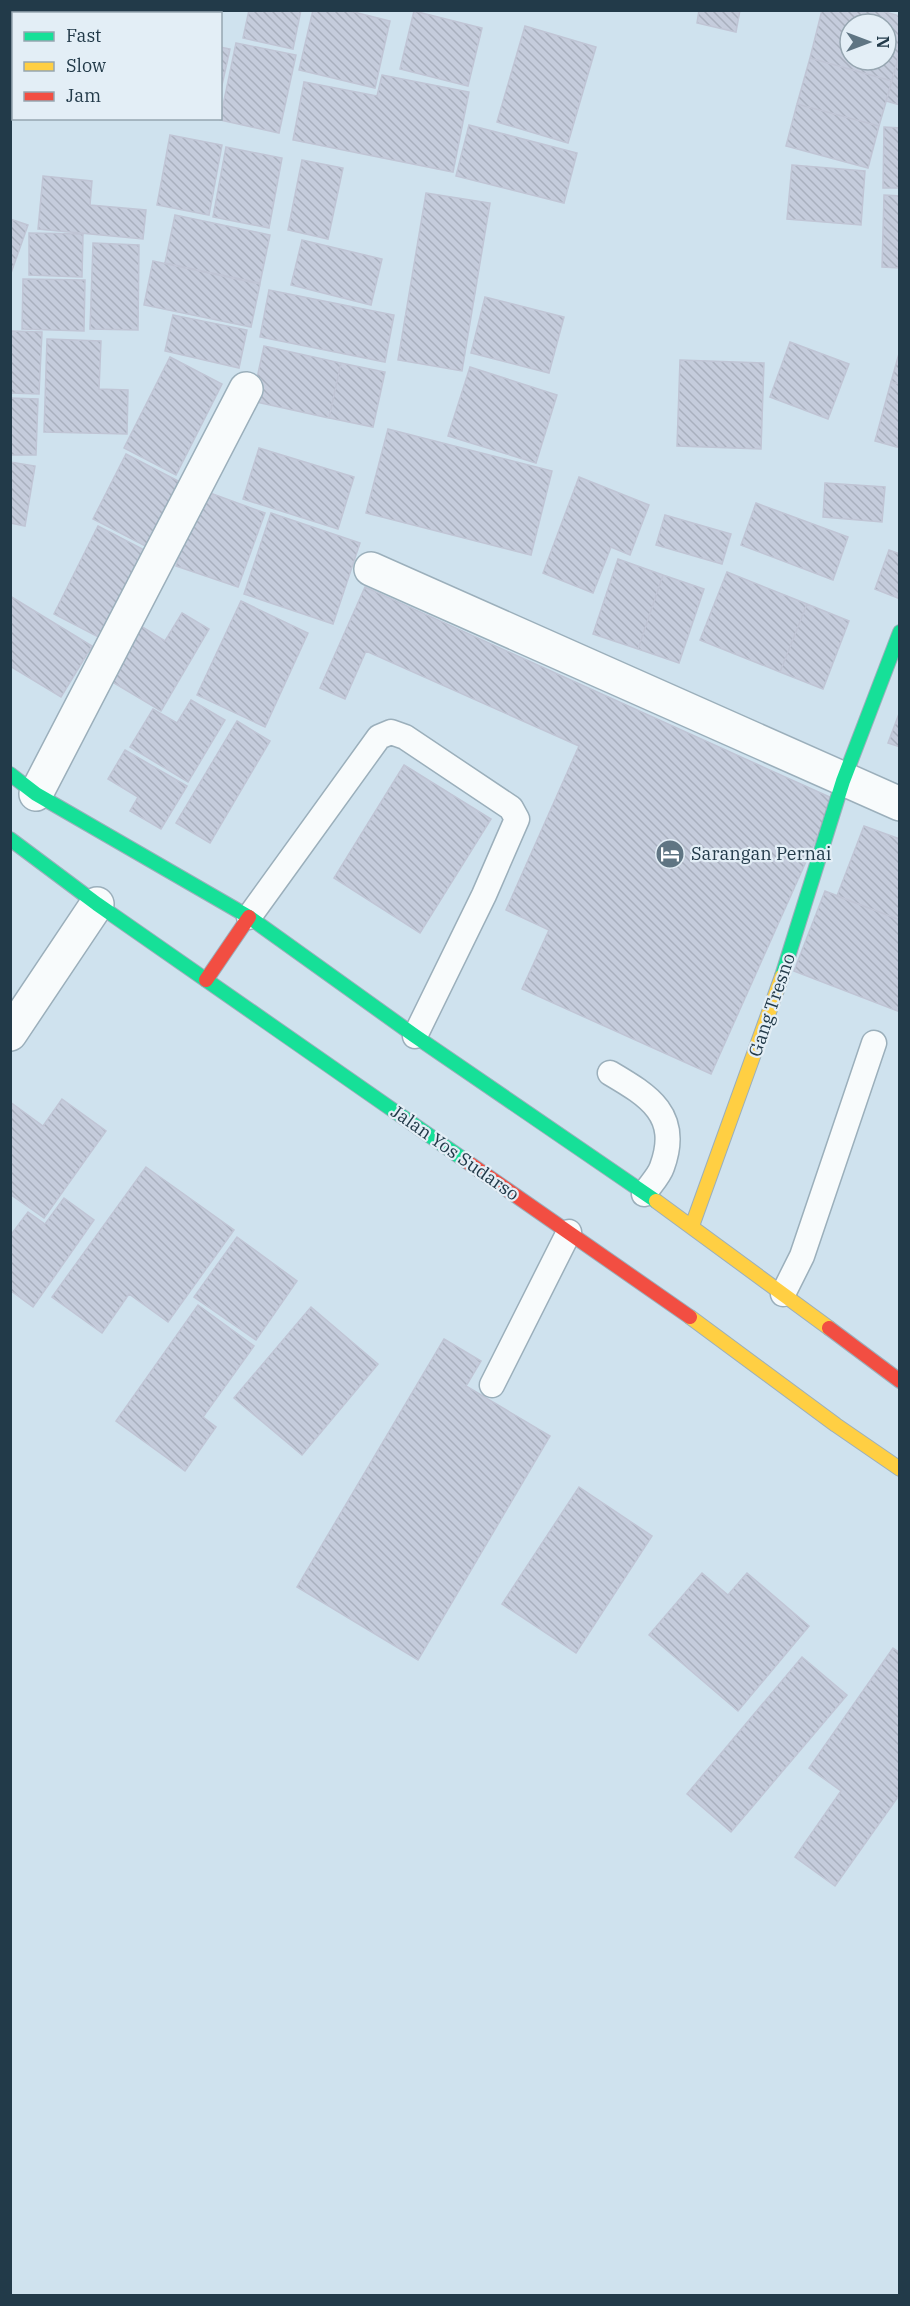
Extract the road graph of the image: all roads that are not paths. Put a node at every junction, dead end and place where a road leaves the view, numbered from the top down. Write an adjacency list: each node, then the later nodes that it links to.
1 (246, 389): 6 (street)
2 (371, 569): 5 (street)
3 (900, 632): 5 (main road, Gang Tresno)
4 (10, 774): 6 (main road)
5 (843, 781): 7 (street); 17 (main road, Gang Tresno)
6 (36, 794): 10 (main road)
7 (900, 804)
8 (10, 839): 9 (main road, Jalan Yos Sudarso)
9 (98, 904): 11 (main road, Jalan Yos Sudarso); 12 (street)
10 (249, 916): 11 (main road); 13 (main road); 13 (lane)
11 (207, 980): 18 (main road, Jalan Yos Sudarso)
12 (10, 1034)
13 (415, 1036): 16 (main road)
14 (874, 1043): 19 (lane)
15 (610, 1073): 16 (lane)
16 (644, 1194): 17 (main road)
17 (692, 1226): 19 (main road)
18 (569, 1232): 21 (lane); 22 (main road, Jalan Yos Sudarso)
19 (783, 1294): 20 (main road)
20 (900, 1381)
21 (492, 1385)
22 (900, 1469)

